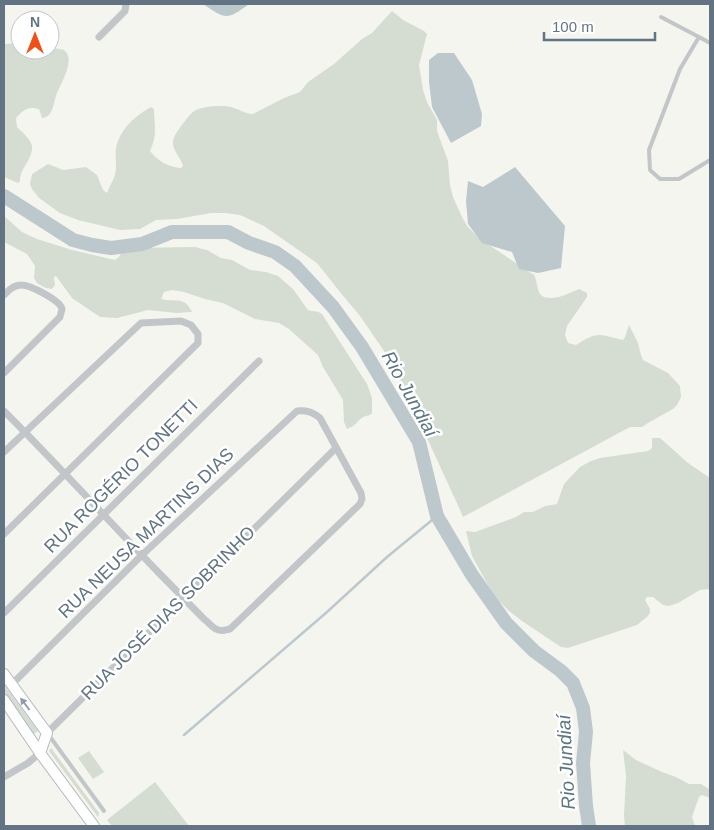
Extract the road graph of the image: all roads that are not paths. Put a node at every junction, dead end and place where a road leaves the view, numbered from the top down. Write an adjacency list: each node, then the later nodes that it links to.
1 (126, 4): 3 (street)
2 (662, 17): 4 (lane)
3 (99, 37)
4 (699, 37): 5 (lane); 6 (lane)
5 (710, 43)
6 (710, 160)
7 (4, 295): 9 (street)
8 (259, 360): 15 (street, RUA ROGÉRIO TONETTI)
9 (4, 373)
10 (4, 411): 11 (street)
11 (24, 432): 13 (street); 14 (street); 14 (street)
12 (336, 448): 17 (street, RUA NEUSA MARTINS DIAS); 18 (street, RUA JOSÉ DIAS SOBRINHO); 18 (street)
13 (4, 452)
14 (64, 474): 15 (street); 16 (street)
15 (103, 514): 17 (street); 19 (street, RUA ROGÉRIO TONETTI)
16 (4, 534)
17 (142, 555): 18 (street); 21 (street, RUA NEUSA MARTINS DIAS)
18 (184, 598): 23 (street, RUA JOSÉ DIAS SOBRINHO)
19 (4, 613)
20 (4, 674): 21 (main road)
21 (11, 684): 23 (main road, one-way to 21)
22 (4, 700): 24 (main road)
23 (47, 733): 24 (main road, RUA JOSÉ DIAS SOBRINHO); 26 (lane)
24 (40, 753): 25 (street); 27 (main road)
25 (4, 777)
26 (104, 811)
27 (94, 826)

